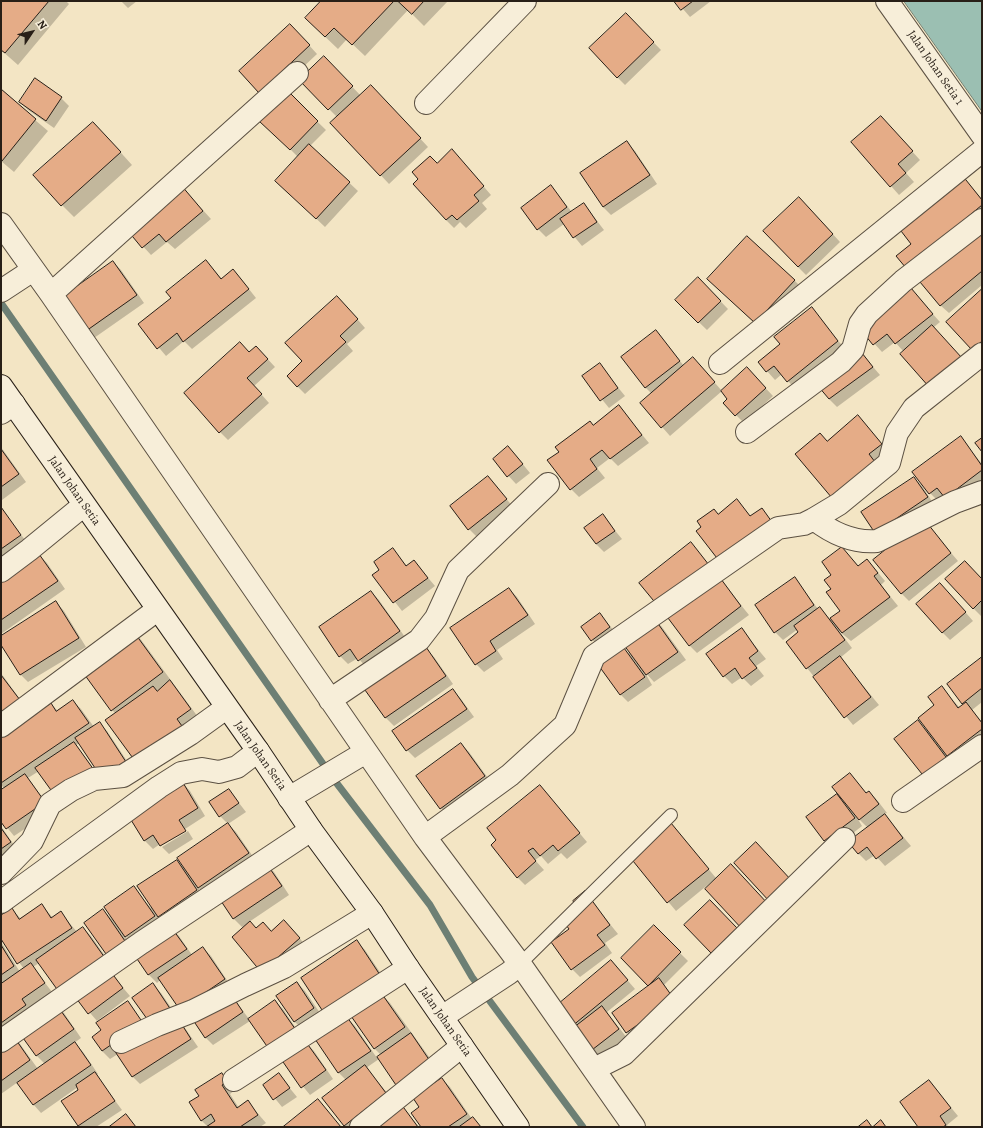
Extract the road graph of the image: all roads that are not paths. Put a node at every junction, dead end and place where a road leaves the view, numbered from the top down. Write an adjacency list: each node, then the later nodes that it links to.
1 (524, 1): 4 (street)
2 (887, 1): 5 (street, Jalan Johan Setia 1)
3 (297, 73): 10 (street)
4 (426, 104)
5 (977, 151): 12 (street)
6 (982, 220): 15 (street)
7 (1, 224): 8 (street)
8 (26, 274): 9 (street); 10 (street)
9 (1, 291)
10 (51, 294): 22 (street)
11 (982, 354): 19 (street)
12 (720, 363)
13 (1, 386): 14 (street, Jalan Johan Setia)
14 (8, 409): 18 (street, Jalan Johan Setia)
15 (746, 432)
16 (548, 484): 22 (street)
17 (982, 492): 19 (street)
18 (84, 505): 20 (street); 21 (street, Jalan Johan Setia)
19 (814, 519): 32 (street)
20 (1, 571)
21 (151, 615): 23 (street, Jalan Johan Setia); 24 (street)
22 (330, 700): 27 (street)
23 (226, 708): 26 (street, Jalan Johan Setia); 34 (street)
24 (1, 726)
25 (982, 746): 29 (street)
26 (258, 752): 28 (street, Jalan Johan Setia); 35 (street)
27 (358, 756): 28 (street); 32 (street)
28 (289, 798): 31 (street, Jalan Johan Setia)
29 (903, 801)
30 (670, 815): 38 (lane)
31 (311, 830): 36 (street, Jalan Johan Setia); 40 (street)
32 (425, 837): 38 (street)
33 (844, 839): 43 (street)
34 (1, 873)
35 (1, 902)
36 (372, 913): 37 (street, Jalan Johan Setia); 41 (street)
37 (408, 968): 39 (street, Jalan Johan Setia); 44 (street)
38 (515, 969): 39 (street); 43 (street)
39 (442, 1017): 42 (street, Jalan Johan Setia)
40 (1, 1041)
41 (122, 1042)
42 (462, 1046): 45 (street); 46 (street, Jalan Johan Setia)
43 (594, 1069): 47 (street)
44 (234, 1080)
45 (361, 1127)
46 (518, 1127)
47 (634, 1127)

